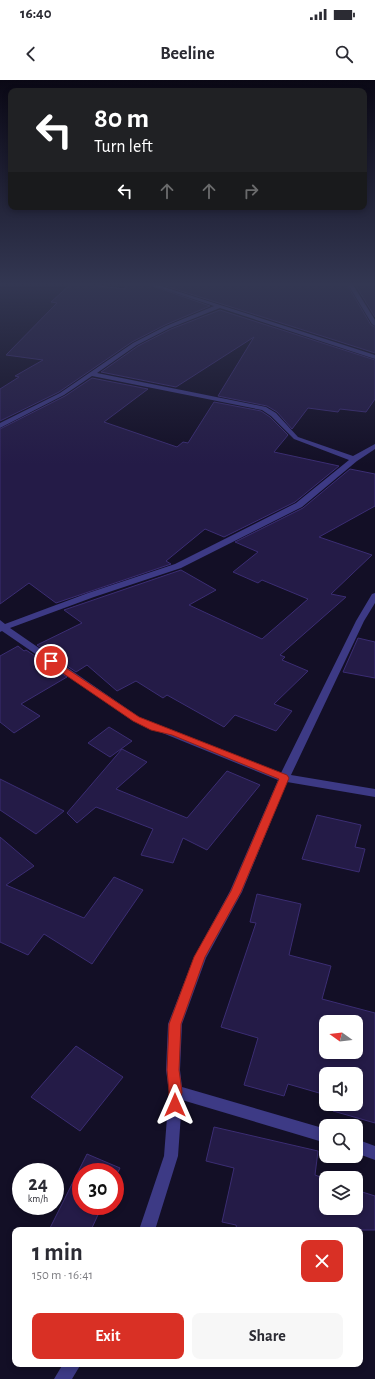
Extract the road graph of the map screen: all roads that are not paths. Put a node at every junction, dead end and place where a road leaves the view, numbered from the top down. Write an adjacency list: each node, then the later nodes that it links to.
1 (136, 344): 4 (street)
2 (334, 344): 3 (street)
3 (375, 357)
4 (92, 374): 5 (street); 7 (street)
5 (0, 426)
6 (375, 446): 7 (street)
7 (354, 459): 9 (street)
8 (375, 596): 10 (street)
9 (1, 627): 10 (street)
10 (284, 778): 11 (street); 12 (street)
11 (375, 792)
12 (176, 1092): 13 (street); 16 (street)
13 (319, 1134)
14 (363, 1149): 15 (street)
15 (375, 1153)
16 (148, 1227)
17 (71, 1367): 18 (street)
18 (62, 1379)

